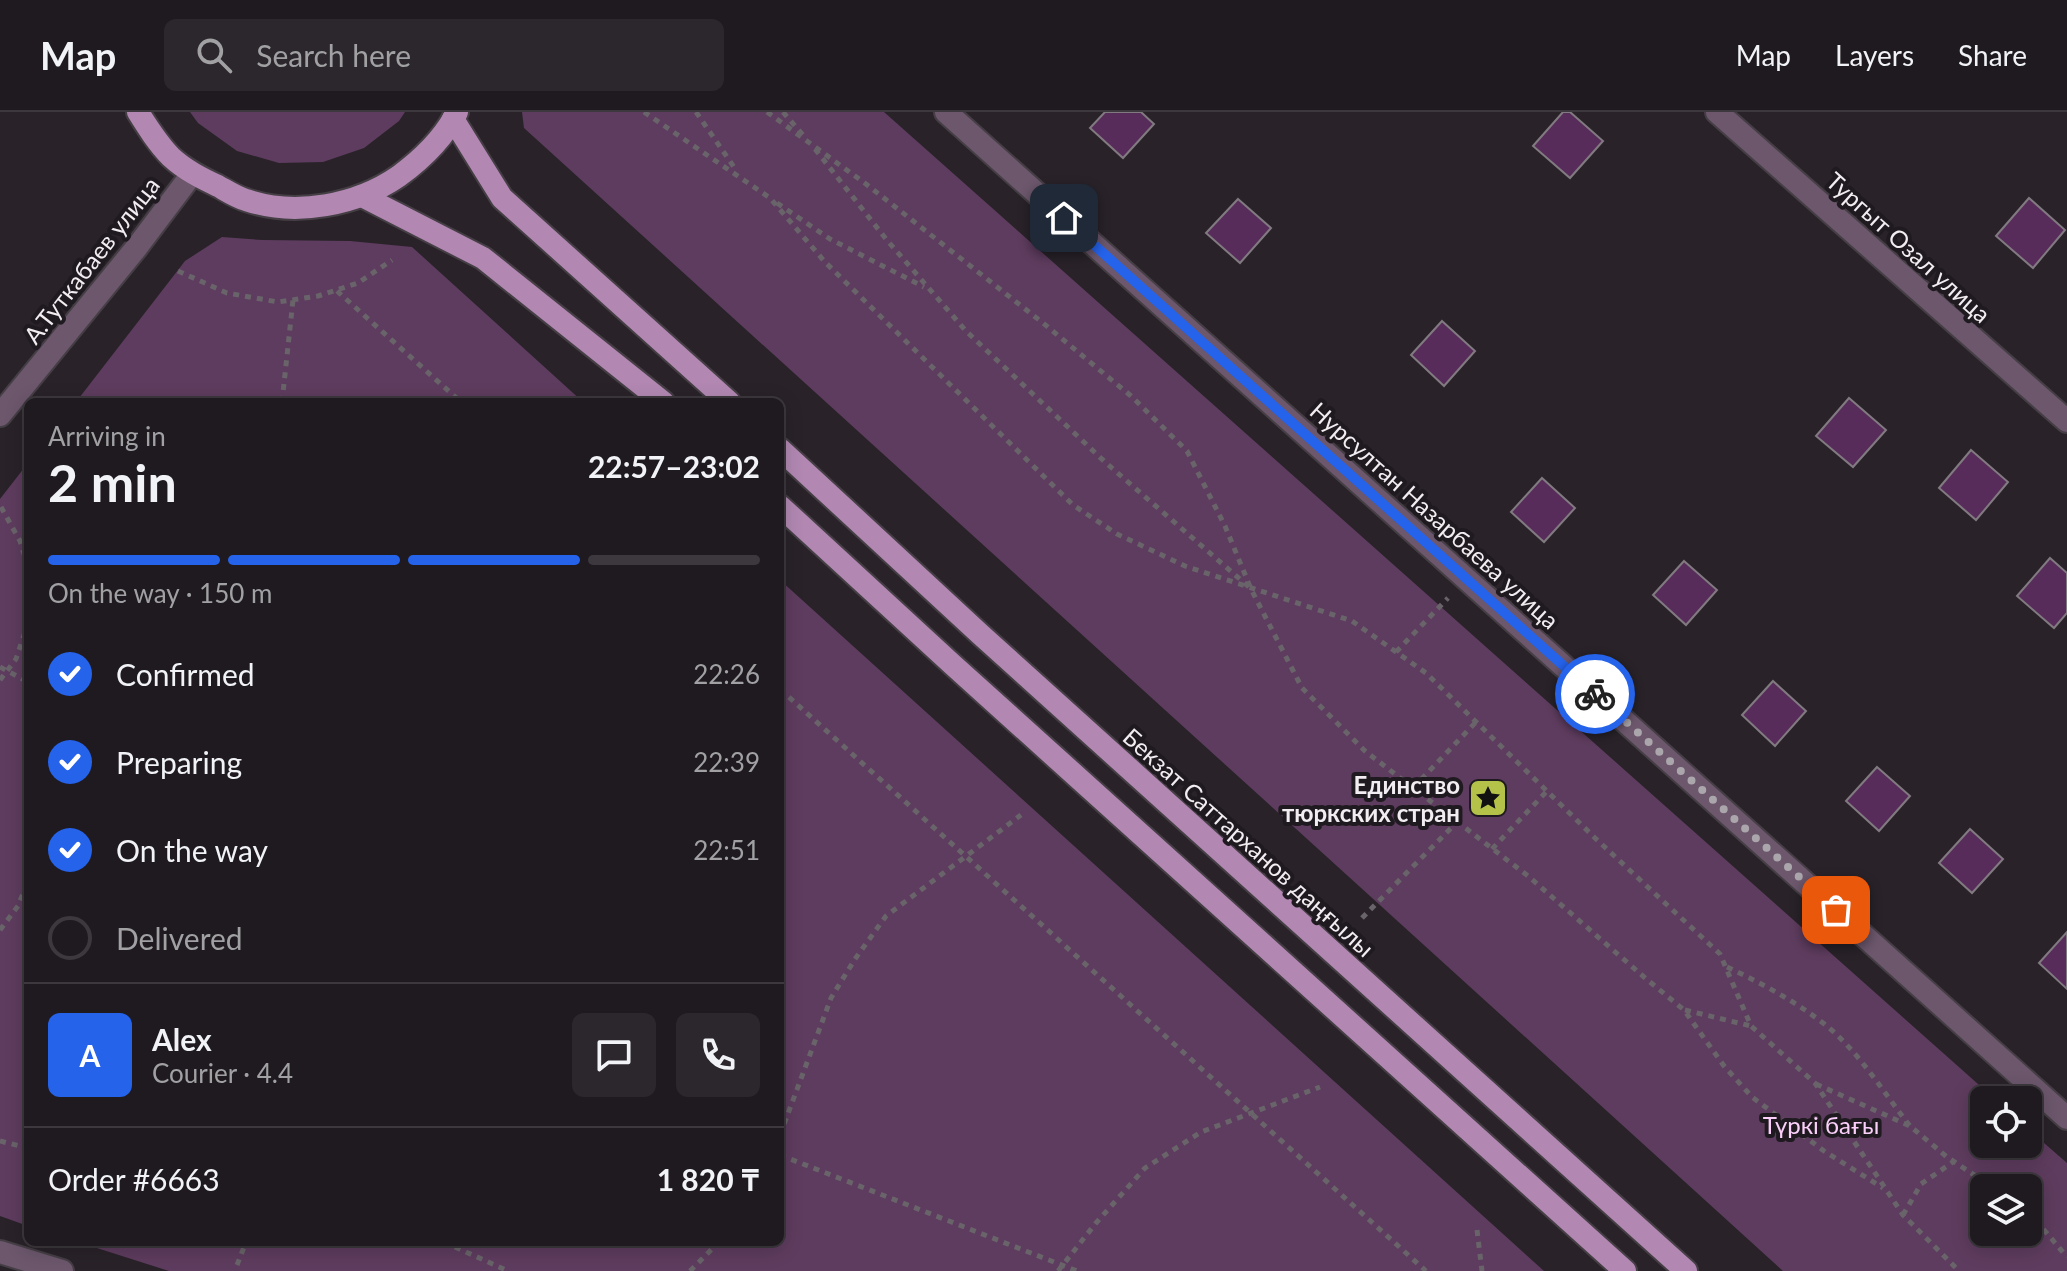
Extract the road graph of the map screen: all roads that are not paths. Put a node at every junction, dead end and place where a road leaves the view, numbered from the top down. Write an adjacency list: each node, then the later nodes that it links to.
1 (138, 112): 5 (main road)
2 (946, 112): 13 (street, Нурсултан Назарбаева улица)
3 (1717, 112): 10 (street, Тургыт Озал улица)
4 (455, 116): 6 (main road); 8 (main road)
5 (192, 174): 6 (main road); 9 (street, А.Туткабаев улица)
6 (362, 196): 7 (main road)
7 (658, 398)
8 (725, 398)
9 (0, 415)
10 (2067, 421)
11 (784, 453): 17 (main road, Бекзат Саттарханов даңғылы)
12 (784, 510): 16 (main road)
13 (2067, 1118)
14 (0, 1252): 15 (street)
15 (62, 1271)
16 (1625, 1271)
17 (1686, 1271)

